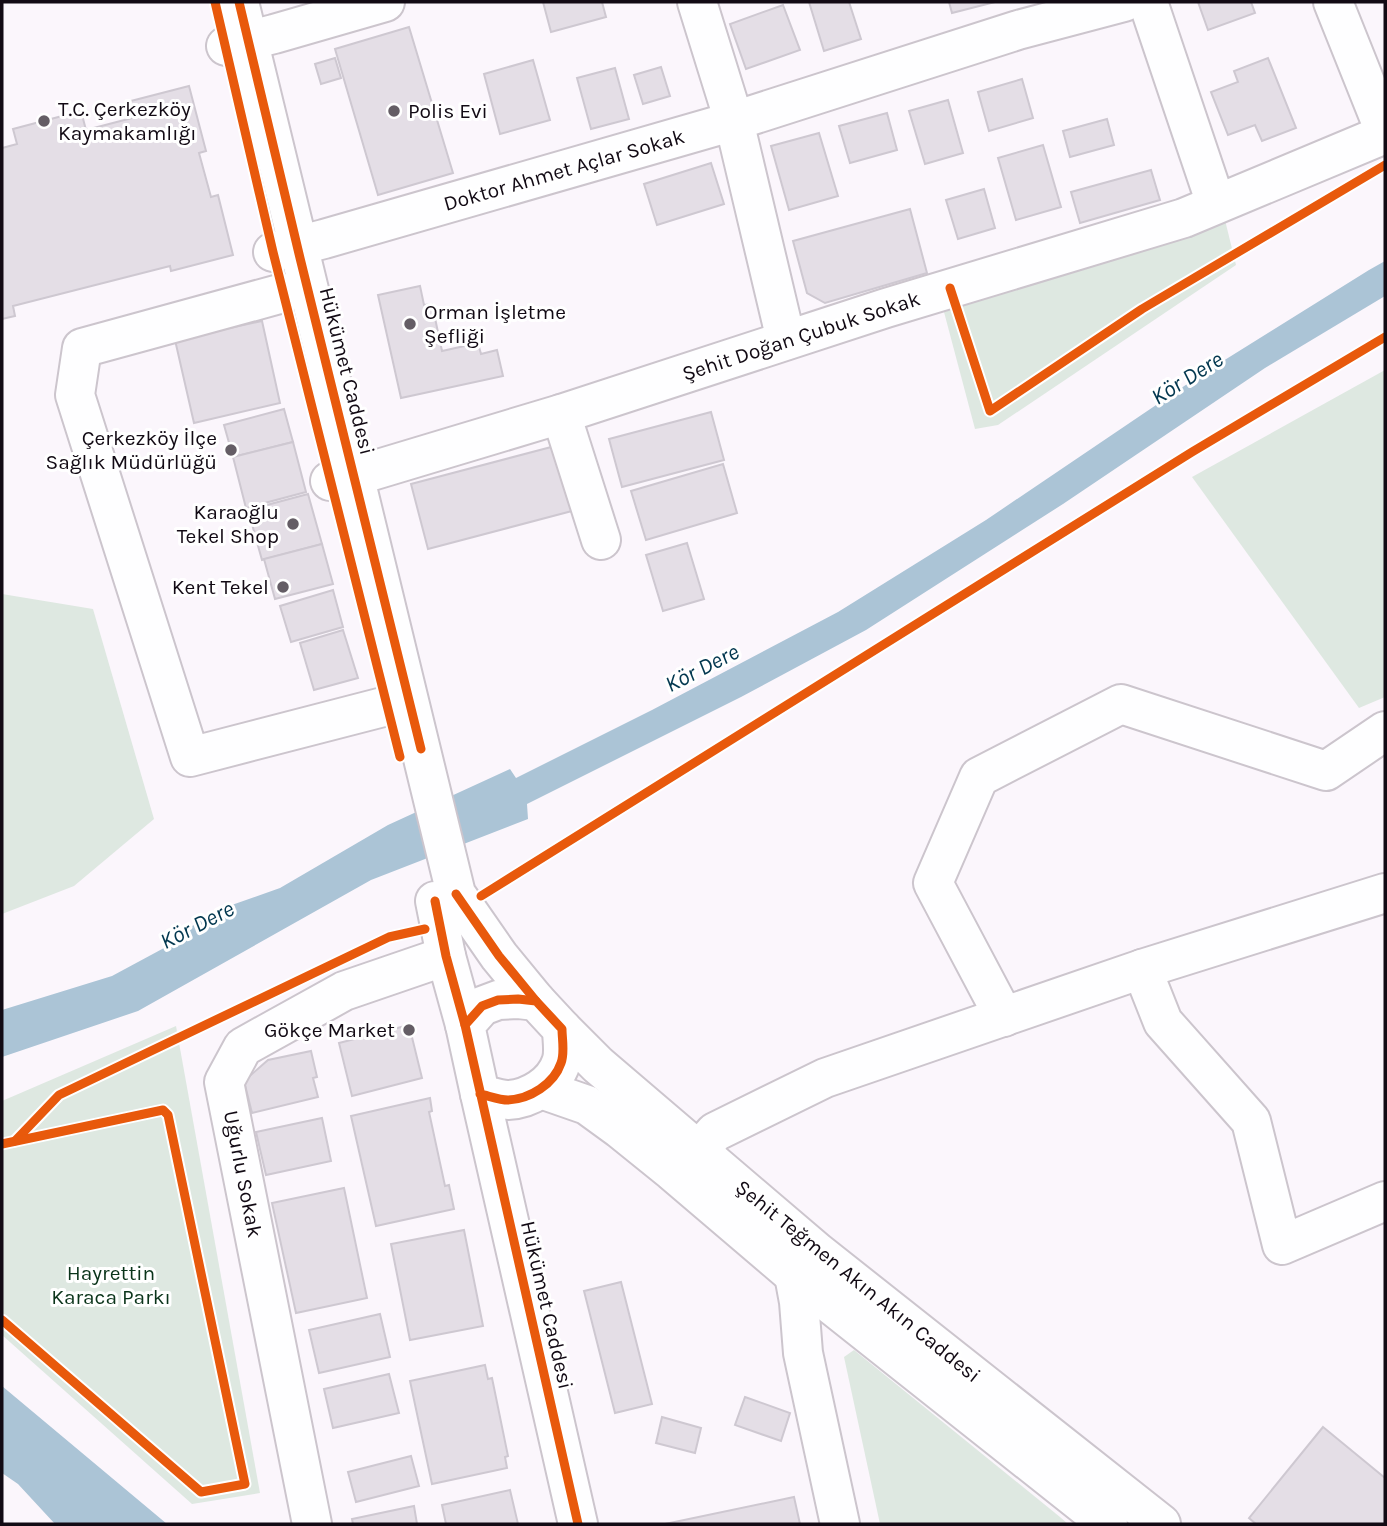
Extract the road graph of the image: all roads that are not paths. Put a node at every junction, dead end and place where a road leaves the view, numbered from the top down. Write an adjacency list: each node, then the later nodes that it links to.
1 (215, 2): 8 (street, Hükümet Caddesi)
2 (239, 2): 8 (street, Hükümet Caddesi)
3 (385, 2): 8 (street)
4 (697, 2): 9 (street)
5 (1124, 2): 9 (street, Doktor Ahmet Açlar Sokak)
6 (1149, 2): 11 (street)
7 (1333, 2): 10 (street)
8 (237, 43): 12 (street, Hükümet Caddesi)
9 (734, 121): 12 (street, Doktor Ahmet Açlar Sokak); 15 (street)
10 (1385, 133): 11 (street, Şehit Doğan Çubuk Sokak)
11 (1216, 204): 15 (street, Şehit Doğan Çubuk Sokak)
12 (290, 252): 13 (street, Hükümet Caddesi); 14 (street, Hükümet Caddesi)
13 (283, 293): 14 (street); 17 (street, Hükümet Caddesi); 19 (street)
14 (317, 326): 17 (street, Hükümet Caddesi)
15 (786, 340): 16 (street, Şehit Doğan Çubuk Sokak)
16 (561, 414): 17 (street, Şehit Doğan Çubuk Sokak); 18 (street)
17 (342, 479): 19 (street, Hükümet Caddesi); 21 (street, Hükümet Caddesi)
18 (601, 540)
19 (387, 706): 21 (street, Hükümet Caddesi)
20 (1385, 731): 27 (street)
21 (410, 753): 23 (street)
22 (1385, 893): 25 (street)
23 (445, 898): 24 (street); 26 (street)
24 (446, 956): 28 (street); 36 (street, Uğurlu Sokak)
25 (1142, 969): 27 (street); 34 (street)
26 (536, 1001): 28 (street); 29 (street)
27 (1004, 1017): 32 (street)
28 (465, 1024): 31 (street)
29 (562, 1029): 30 (street); 32 (street, Şehit Teğmen Akın Akın Caddesi)
30 (534, 1092): 31 (street); 33 (street); 35 (street, Şehit Teğmen Akın Akın Caddesi)
31 (480, 1094): 33 (street, Hükümet Caddesi)
32 (699, 1150): 40 (street, Şehit Teğmen Akın Akın Caddesi)
33 (495, 1157): 37 (street, Hükümet Caddesi)
34 (1385, 1201)
35 (794, 1275): 38 (street); 39 (street, Şehit Teğmen Akın Akın Caddesi)
36 (313, 1524)
37 (578, 1524)
38 (840, 1524)
39 (1108, 1524)
40 (1161, 1524)

